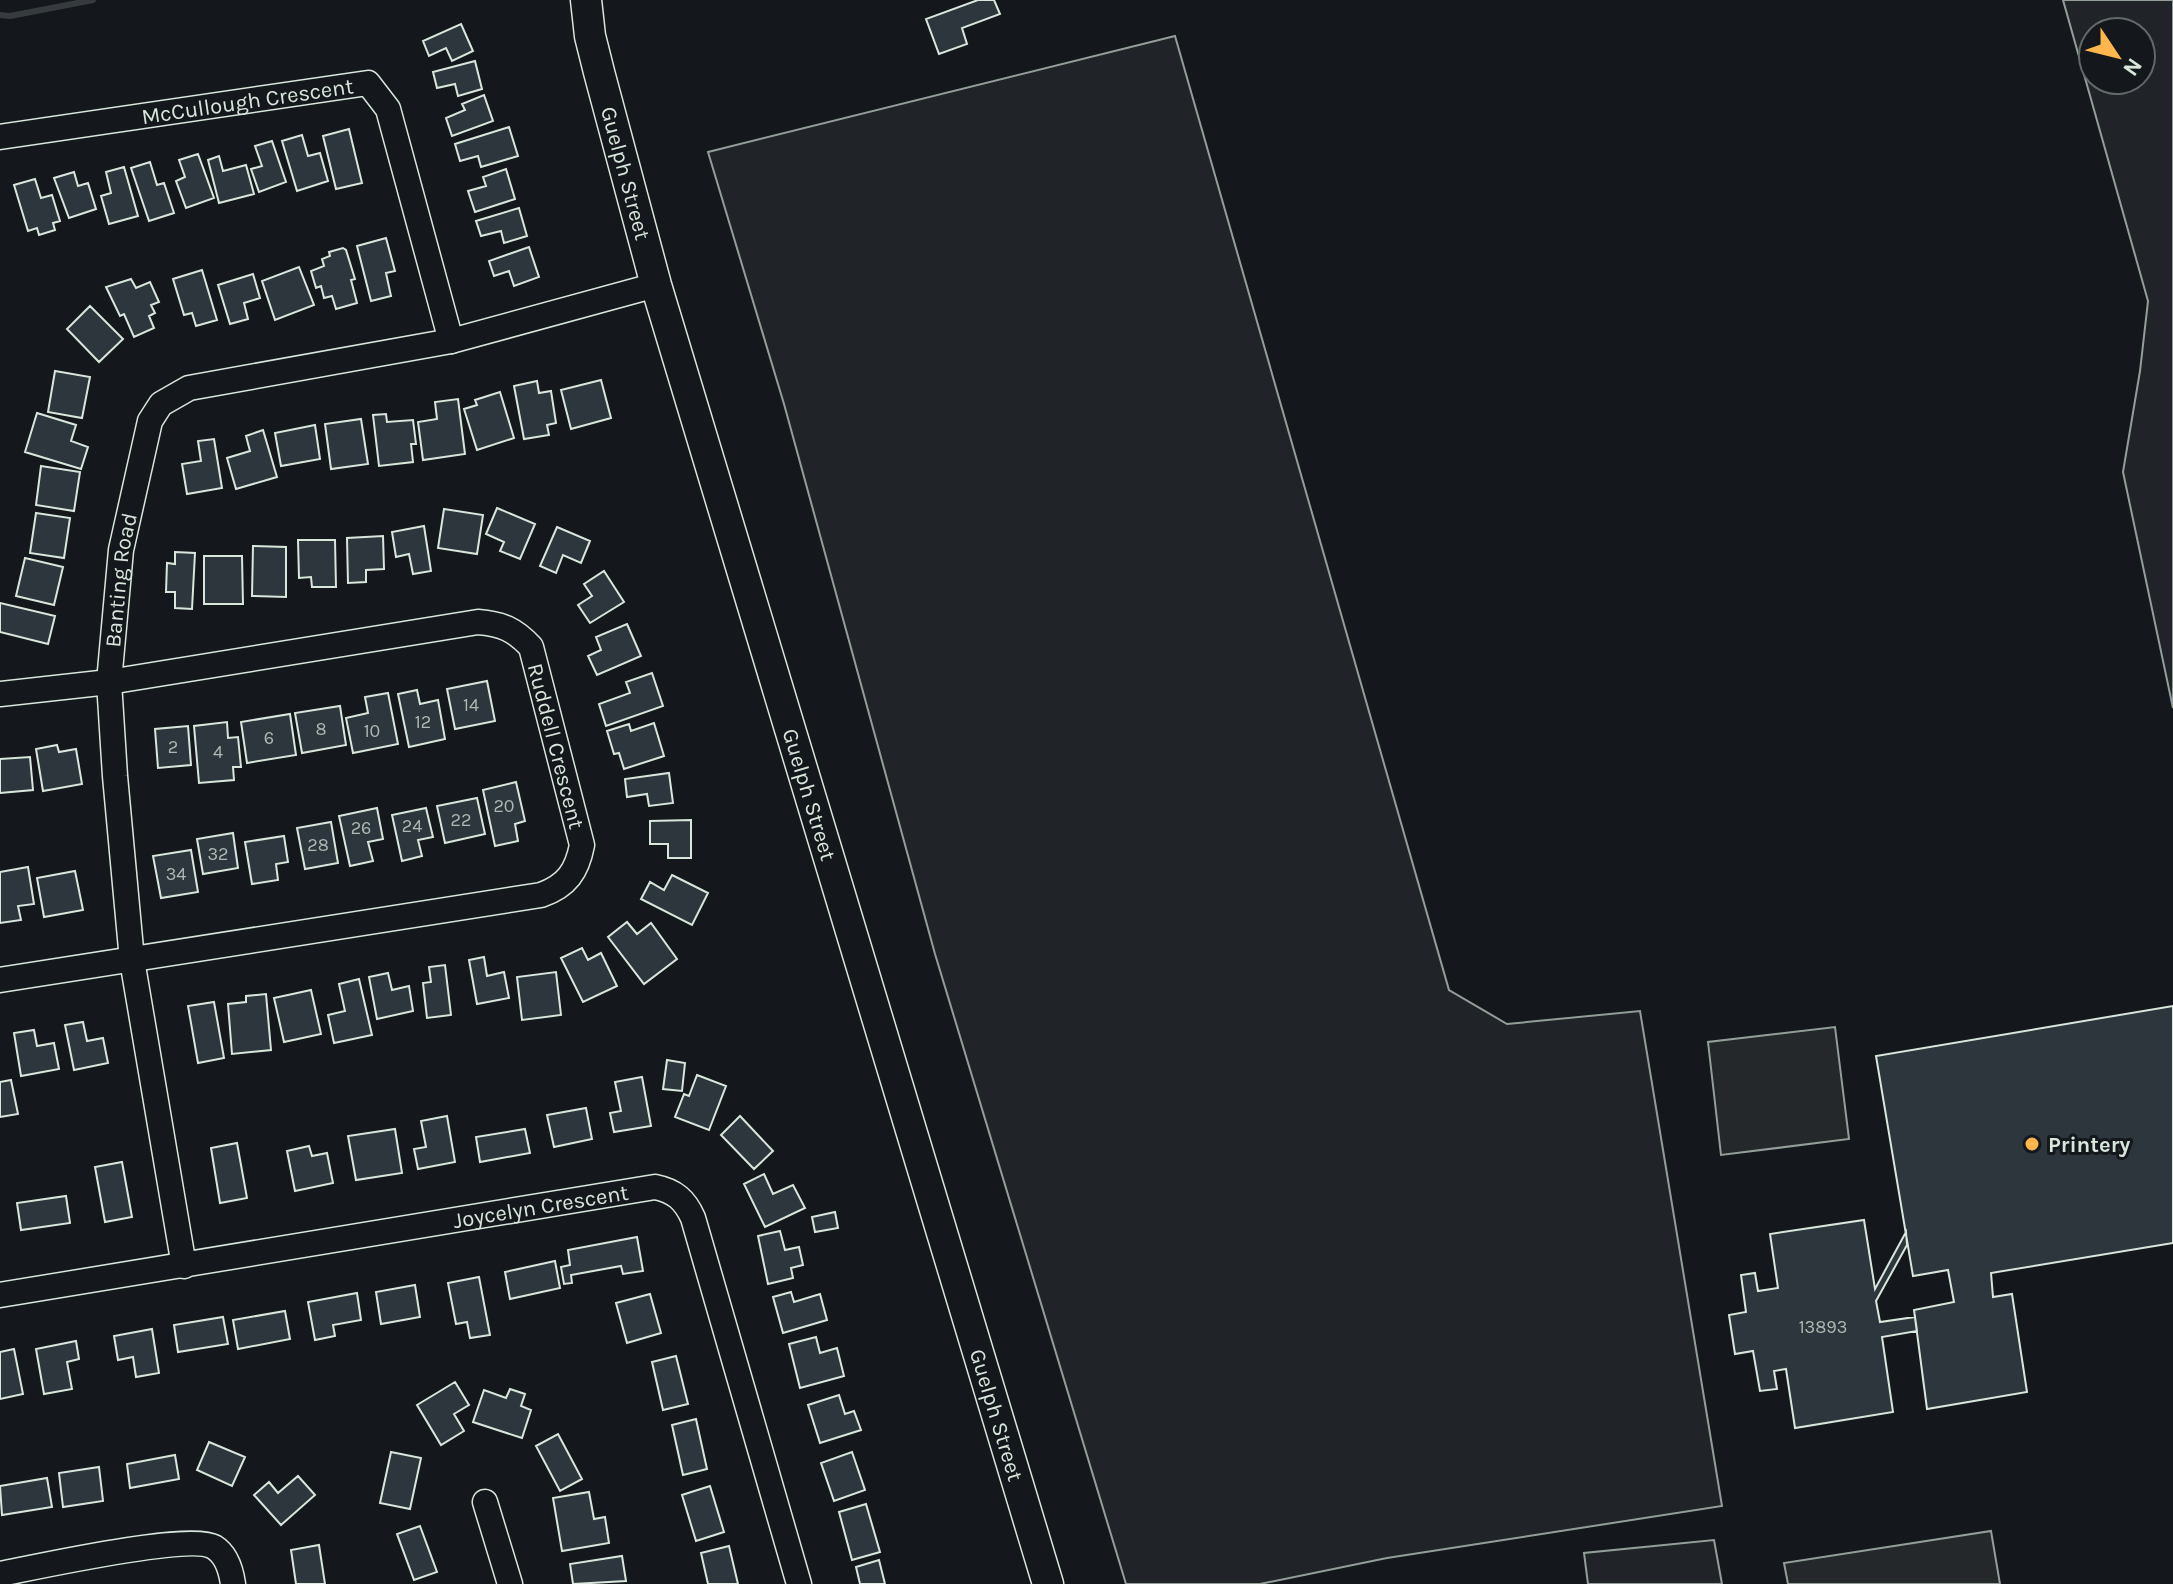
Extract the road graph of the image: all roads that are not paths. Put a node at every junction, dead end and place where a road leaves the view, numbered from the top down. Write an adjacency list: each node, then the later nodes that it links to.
1 (586, 0): 3 (main road, Guelph Street)
2 (0, 137): 4 (street, McCullough Crescent)
3 (656, 285): 4 (street, Banting Road); 16 (main road, Guelph Street)
4 (451, 341): 5 (street, Banting Road)
5 (109, 682): 6 (street); 7 (street, Banting Road); 7 (street, Ruddell Crescent)
6 (0, 694)
7 (132, 960): 8 (street, Ruddell Crescent); 9 (street, Banting Road)
8 (0, 980)
9 (184, 1266): 10 (street, Joycelyn Crescent); 15 (street, Joycelyn Crescent)
10 (0, 1295)
11 (485, 1502): 14 (street)
12 (0, 1574): 13 (street)
13 (233, 1584)
14 (510, 1584)
15 (799, 1584)
16 (1048, 1584)

